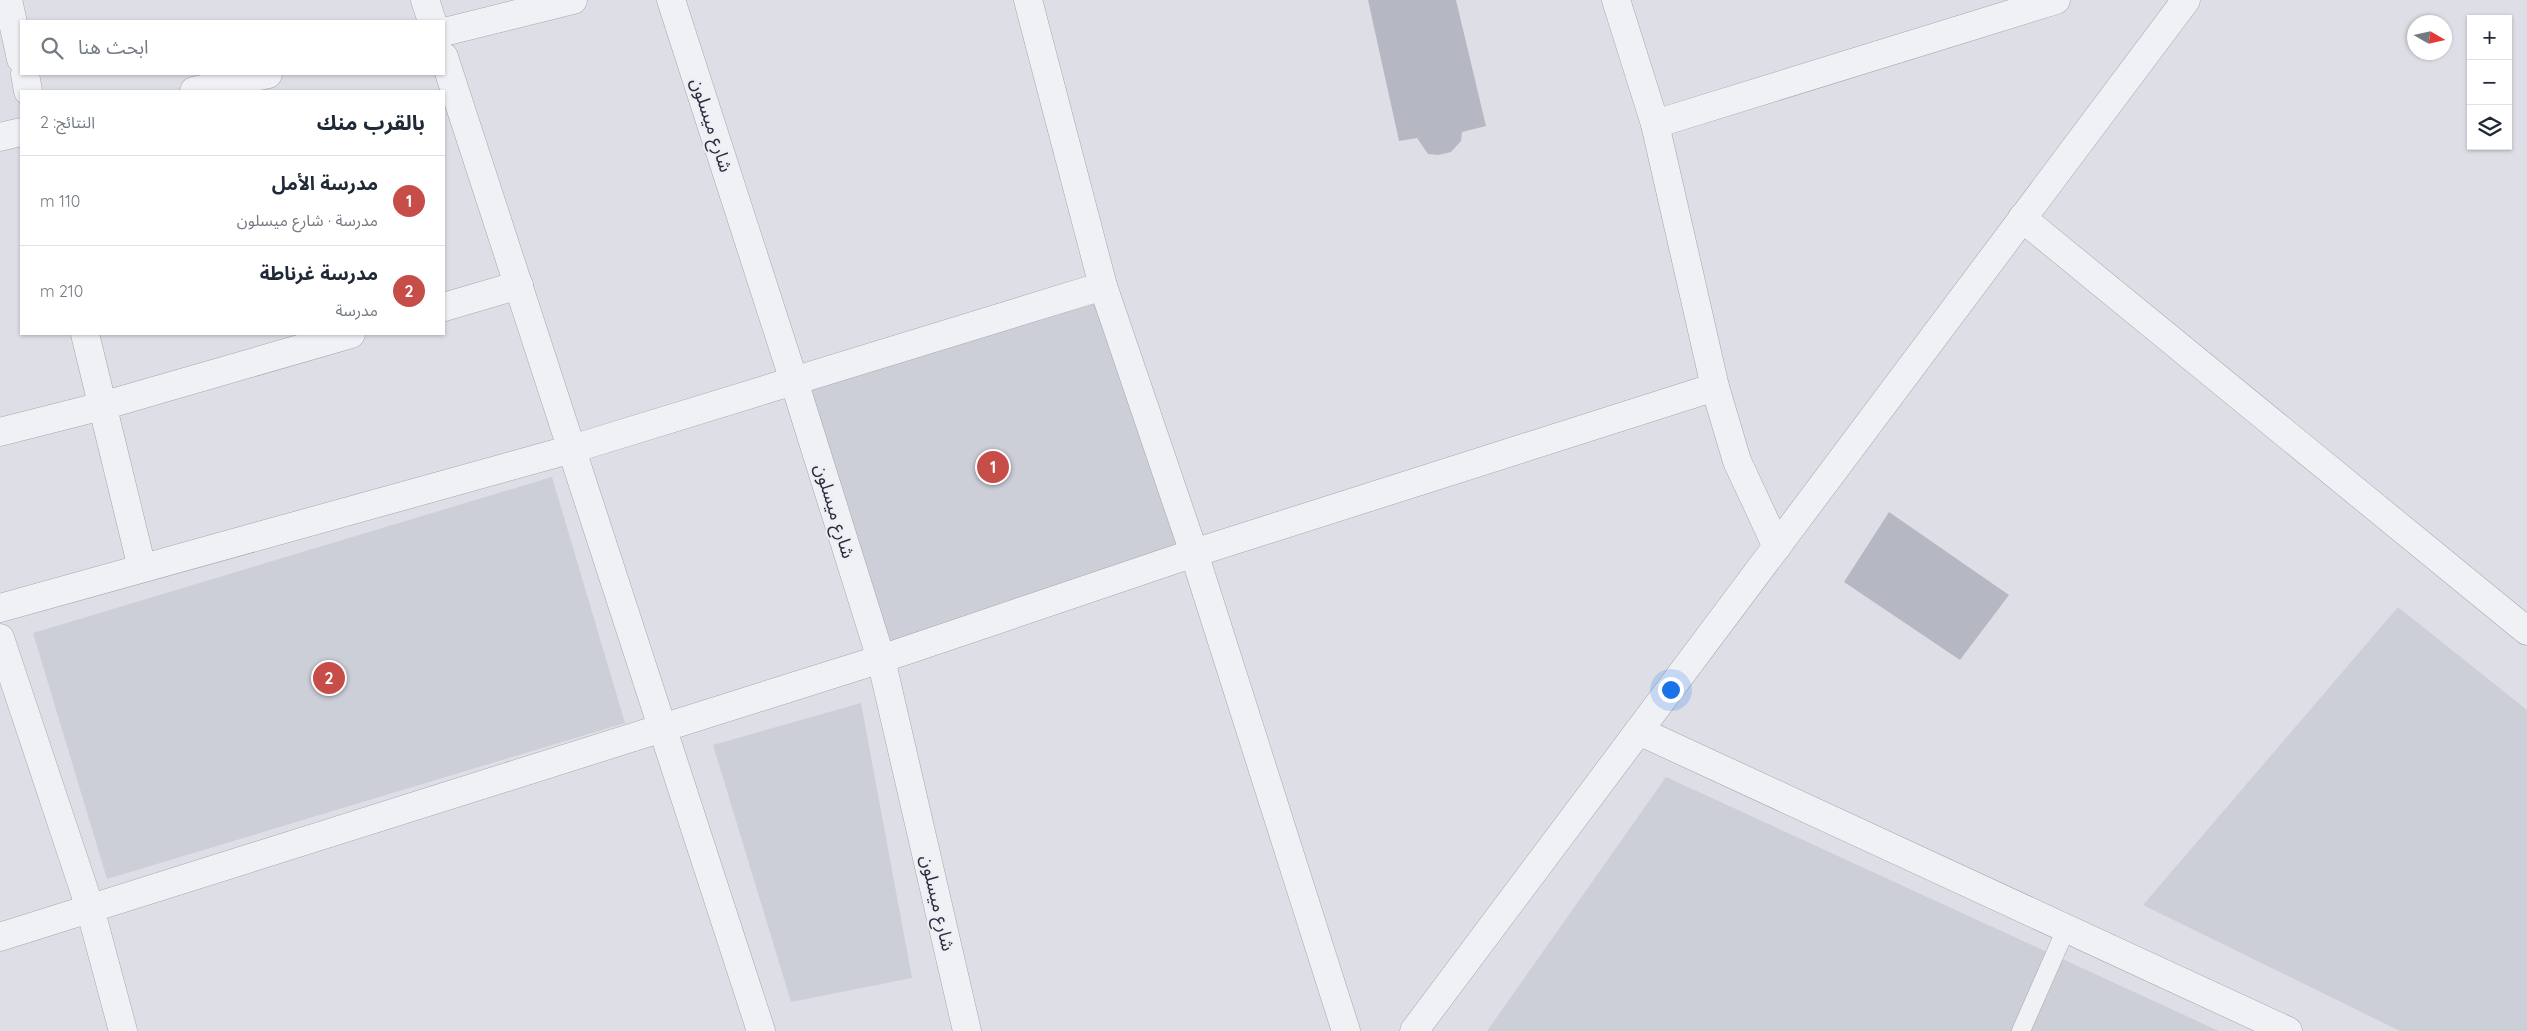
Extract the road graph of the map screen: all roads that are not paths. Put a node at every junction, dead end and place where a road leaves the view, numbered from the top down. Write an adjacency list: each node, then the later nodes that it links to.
1 (8, 0): 11 (street)
2 (425, 0): 9 (street)
3 (573, 0): 10 (street)
4 (672, 0): 26 (street, شارع ميسلون)
5 (1028, 0): 22 (street)
6 (1616, 0): 17 (street)
7 (2056, 0): 17 (street)
8 (2186, 0): 20 (street)
9 (432, 20)
10 (445, 32)
11 (20, 54)
12 (445, 60): 21 (street)
13 (24, 75): 15 (street)
14 (264, 75): 16 (street)
15 (28, 90)
16 (198, 90)
17 (1655, 124): 27 (street)
18 (20, 132): 19 (street)
19 (0, 137)
20 (2022, 218): 31 (street); 35 (street)
21 (519, 285): 23 (street); 30 (street)
22 (1103, 286): 26 (street); 32 (street)
23 (445, 307)
24 (85, 335): 28 (street)
25 (348, 335): 28 (street)
26 (794, 381): 30 (street); 37 (street, شارع ميسلون)
27 (1715, 387): 31 (street); 32 (street)
28 (102, 406): 29 (street); 33 (street)
29 (0, 432)
30 (572, 450): 33 (street); 38 (street)
31 (1777, 547): 39 (street)
32 (1194, 553): 37 (street); 46 (street)
33 (142, 568): 34 (street)
34 (0, 608)
35 (2527, 631)
36 (0, 638): 40 (street)
37 (881, 659): 38 (street); 45 (street, شارع ميسلون)
38 (664, 728): 40 (street); 44 (street)
39 (1639, 731): 41 (street); 47 (street)
40 (90, 908): 42 (street); 43 (street)
41 (2066, 929): 48 (lane); 49 (street)
42 (0, 937)
43 (123, 1031)
44 (761, 1031)
45 (968, 1031)
46 (1346, 1031)
47 (1414, 1031)
48 (2021, 1031)
49 (2288, 1031)

